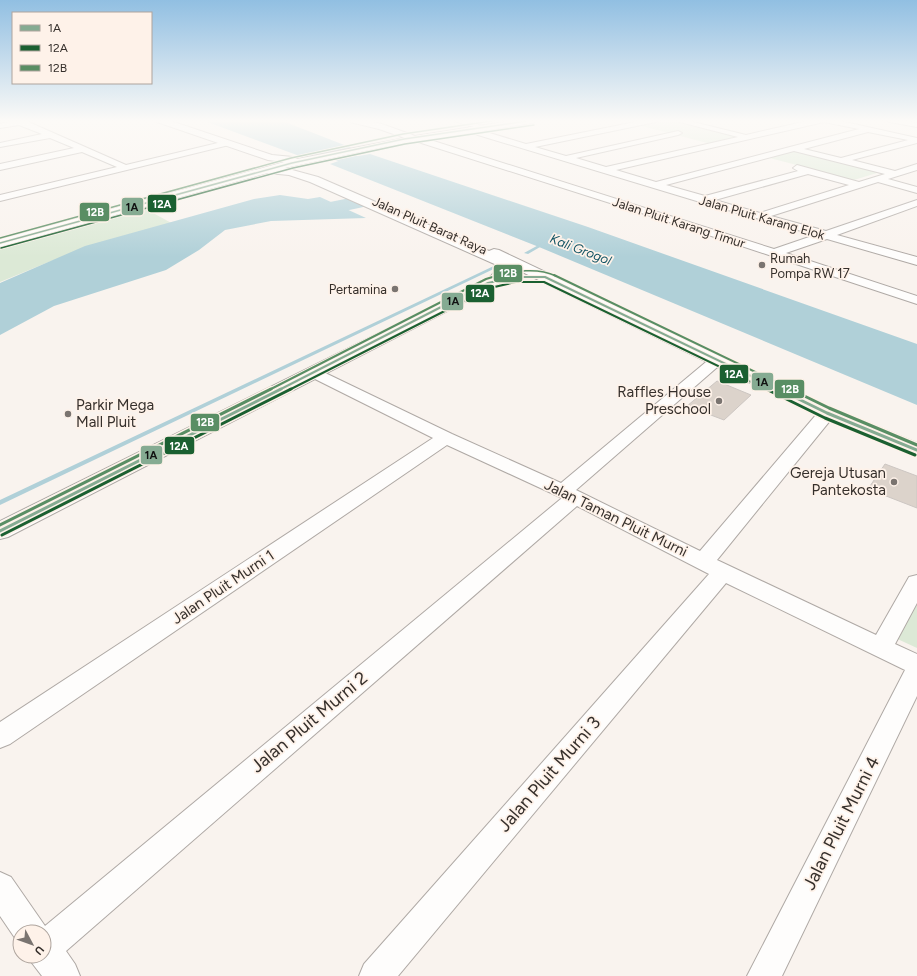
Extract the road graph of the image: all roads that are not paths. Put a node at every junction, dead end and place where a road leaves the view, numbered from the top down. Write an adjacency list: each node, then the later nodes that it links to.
1 (121, 166): 12 (street)
2 (137, 166): 12 (street)
3 (283, 166): 13 (street)
4 (295, 166): 18 (street, Jalan Pluit Barat Raya)
5 (500, 166): 21 (street, Jalan Pluit Karang Timur)
6 (586, 166): 14 (street, Jalan Pluit Karang Elok)
7 (627, 166): 14 (street)
8 (720, 166): 23 (street)
9 (785, 166): 15 (street)
10 (864, 166): 17 (street)
11 (917, 167): 17 (street)
12 (127, 168): 26 (street)
13 (274, 168): 18 (street, Jalan Pluit Barat Raya); 31 (street)
14 (604, 171): 16 (street); 23 (street, Jalan Pluit Karang Elok)
15 (808, 171): 24 (street); 27 (street)
16 (589, 174)
17 (896, 174): 20 (street)
18 (308, 175): 22 (street, Jalan Pluit Barat Raya)
19 (574, 178): 21 (street)
20 (878, 179): 24 (street); 25 (street)
21 (556, 183): 33 (street, Jalan Pluit Karang Timur)
22 (333, 185): 36 (street, Jalan Pluit Barat Raya); 37 (street, Jalan Pluit Barat Raya)
23 (654, 185): 27 (street, Jalan Pluit Karang Elok)
24 (859, 185): 29 (street)
25 (917, 190)
26 (0, 198)
27 (703, 200): 29 (street, Jalan Pluit Karang Elok)
28 (917, 203): 30 (street)
29 (760, 216): 30 (street, Jalan Pluit Karang Elok)
30 (824, 235): 33 (street); 34 (street, Jalan Pluit Karang Elok)
31 (0, 242)
32 (917, 250): 34 (street)
33 (775, 253): 38 (street, Jalan Pluit Karang Timur)
34 (902, 256): 35 (street, Jalan Pluit Karang Elok)
35 (917, 261)
36 (544, 276): 37 (street); 39 (street, Jalan Pluit Barat Raya)
37 (488, 284): 40 (street)
38 (917, 300)
39 (717, 360): 41 (street, Jalan Pluit Barat Raya); 44 (street, Jalan Pluit Murni 2)
40 (314, 373): 42 (street, Jalan Taman Pluit Murni); 45 (street)
41 (826, 413): 43 (street, Jalan Pluit Barat Raya); 46 (street, Jalan Pluit Murni 3)
42 (446, 438): 44 (street, Jalan Taman Pluit Murni); 51 (street, Jalan Pluit Murni 1)
43 (917, 450)
44 (569, 494): 46 (street, Jalan Taman Pluit Murni); 54 (street, Jalan Pluit Murni 2)
45 (0, 531)
46 (713, 567): 48 (street, Jalan Taman Pluit Murni); 57 (street, Jalan Pluit Murni 3)
47 (917, 584): 48 (street)
48 (881, 648): 49 (street, Jalan Taman Pluit Murni)
49 (917, 665)
50 (917, 670): 58 (street, Jalan Pluit Murni 4)
51 (0, 736)
52 (0, 888): 53 (street)
53 (25, 924)
54 (52, 942)
55 (52, 960): 56 (street)
56 (63, 976)
57 (376, 976)
58 (764, 976)

